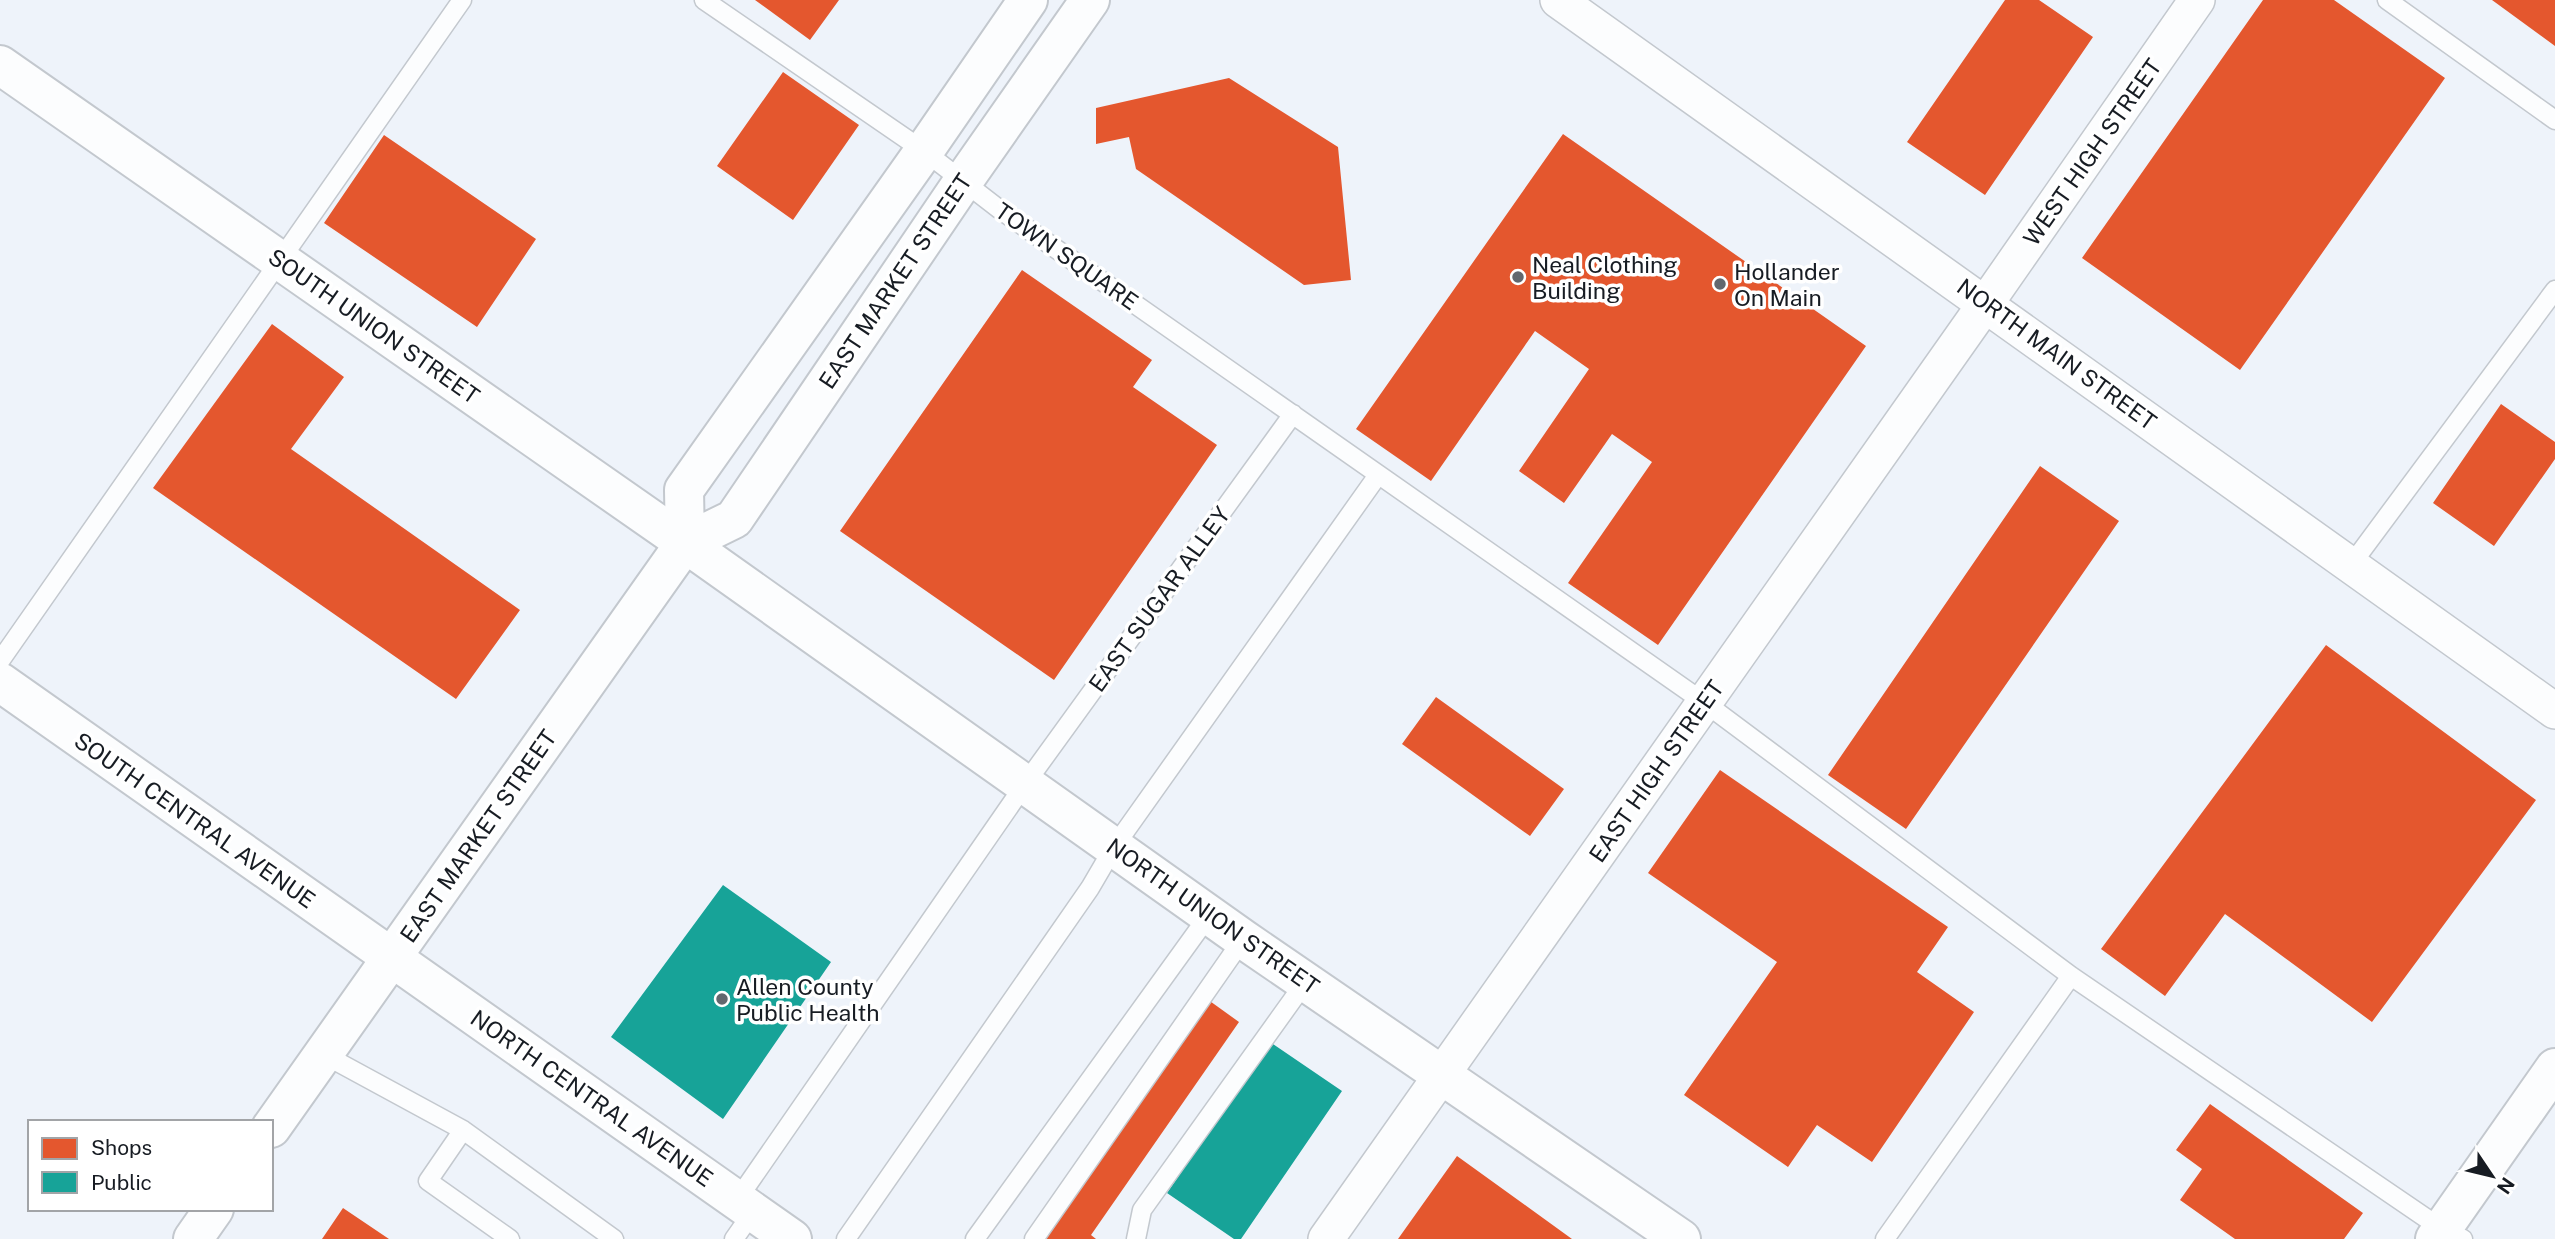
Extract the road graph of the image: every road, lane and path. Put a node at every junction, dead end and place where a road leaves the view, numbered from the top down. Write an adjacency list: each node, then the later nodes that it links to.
1 (463, 0): 12 (lane)
2 (704, 0): 10 (lane, TOWN SQUARE)
3 (1028, 0): 10 (main road)
4 (1090, 0): 11 (main road, EAST MARKET STREET)
5 (1558, 0): 14 (street, NORTH MAIN STREET)
6 (2197, 0): 14 (street, WEST HIGH STREET)
7 (2387, 0): 9 (lane)
8 (0, 65): 12 (main road, SOUTH UNION STREET)
9 (2555, 120)
10 (924, 151): 11 (lane, TOWN SQUARE); 17 (main road)
11 (964, 180): 15 (lane, TOWN SQUARE); 17 (main road, EAST MARKET STREET)
12 (279, 260): 17 (main road, SOUTH UNION STREET); 20 (lane)
13 (2555, 290): 18 (lane)
14 (1986, 303): 18 (street, NORTH MAIN STREET); 22 (street, EAST HIGH STREET)
15 (1293, 414): 16 (lane, TOWN SQUARE); 24 (lane, EAST SUGAR ALLEY)
16 (1378, 474): 22 (lane, TOWN SQUARE); 25 (lane)
17 (685, 543): 19 (main road, SOUTH UNION STREET); 28 (main road, EAST MARKET STREET)
18 (2351, 565): 23 (street, NORTH MAIN STREET)
19 (747, 587): 24 (main road, NORTH UNION STREET)
20 (0, 661)
21 (0, 682): 28 (main road, SOUTH CENTRAL AVENUE)
22 (1704, 704): 29 (lane, TOWN SQUARE); 33 (street, EAST HIGH STREET)
23 (2555, 711)
24 (1026, 784): 25 (main road, NORTH UNION STREET); 37 (lane, EAST SUGAR ALLEY)
25 (1114, 847): 26 (main road, NORTH UNION STREET); 43 (lane)
26 (1209, 915): 27 (main road, NORTH UNION STREET); 44 (lane)
27 (1243, 939): 30 (main road, NORTH UNION STREET); 45 (lane)
28 (391, 957): 31 (main road, EAST MARKET STREET); 37 (main road, NORTH CENTRAL AVENUE)
29 (2071, 976): 38 (lane, TOWN SQUARE); 49 (lane)
30 (1306, 981): 33 (main road, NORTH UNION STREET); 46 (lane)
31 (323, 1054): 34 (main road, EAST MARKET STREET); 35 (lane)
32 (2555, 1068): 38 (main road)
33 (1442, 1073): 47 (street, EAST HIGH STREET); 48 (main road, NORTH UNION STREET)
34 (273, 1125)
35 (463, 1130): 39 (lane); 41 (lane)
36 (213, 1211): 40 (main road)
37 (741, 1217): 42 (main road, NORTH CENTRAL AVENUE)
38 (2447, 1236)
39 (611, 1238)
40 (193, 1239)
41 (510, 1239)
42 (792, 1239)
43 (846, 1239)
44 (975, 1239)
45 (1034, 1239)
46 (1136, 1239)
47 (1326, 1239)
48 (1681, 1239)
49 (1885, 1239)

